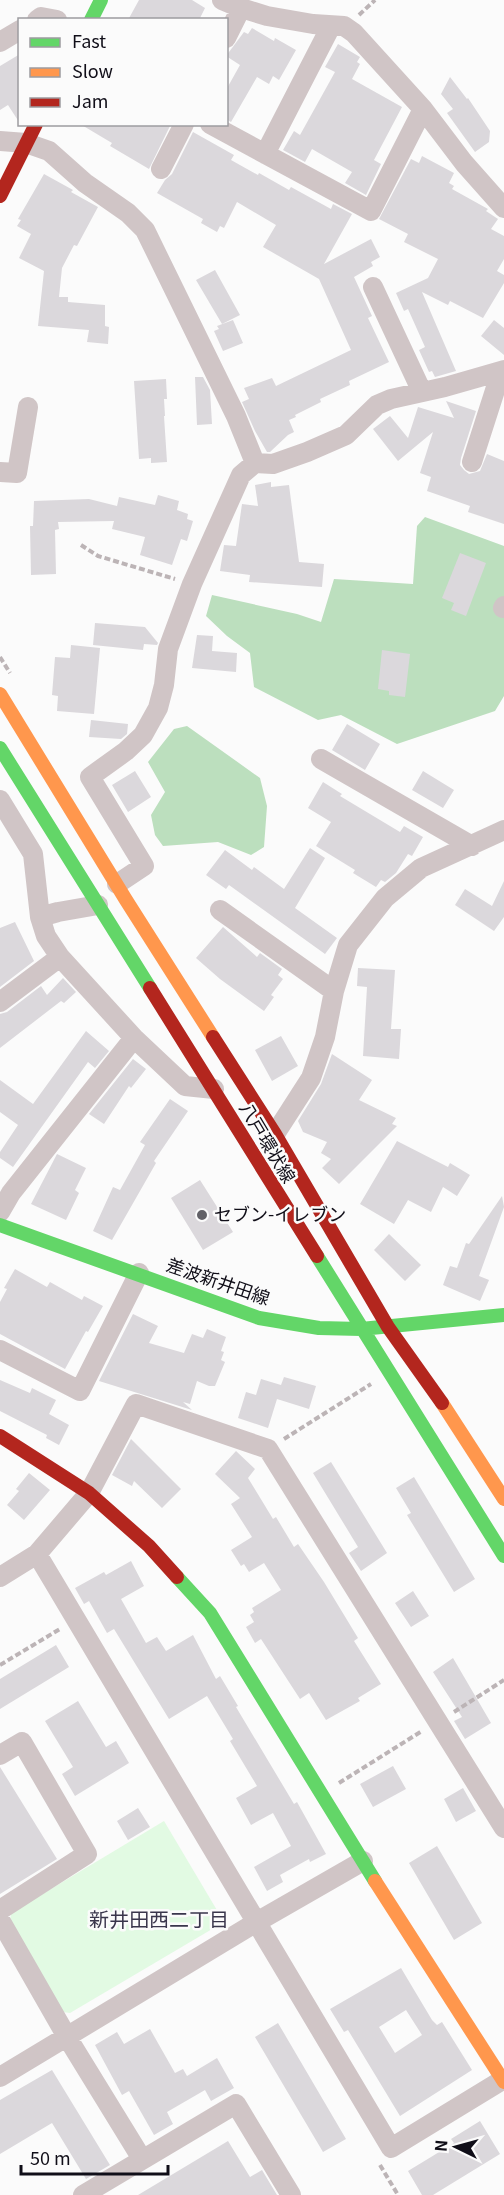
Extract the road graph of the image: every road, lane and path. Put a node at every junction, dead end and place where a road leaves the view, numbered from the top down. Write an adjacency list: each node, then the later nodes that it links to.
1 (102, 0): 4 (main road)
2 (222, 0): 3 (street)
3 (241, 8): 5 (street); 7 (street)
4 (92, 18)
5 (331, 26): 9 (street); 15 (street)
6 (18, 31): 8 (street)
7 (228, 34)
8 (0, 42)
9 (423, 109): 15 (street); 18 (street)
10 (35, 126): 14 (main road)
11 (183, 126): 16 (street)
12 (214, 126): 15 (street)
13 (0, 141): 14 (street)
14 (26, 143): 17 (main road); 24 (street)
15 (265, 154)
16 (161, 169)
17 (0, 196)
18 (504, 208)
19 (373, 286): 21 (street)
20 (501, 371): 21 (street); 23 (street)
21 (422, 392): 24 (street)
22 (28, 407): 25 (street)
23 (472, 462)
24 (255, 463): 27 (street)
25 (0, 472)
26 (81, 545): 27 (path)
27 (192, 584): 34 (street)
28 (0, 694): 34 (main road, 八戸環状線)
29 (0, 748): 35 (main road, 八戸環状線)
30 (321, 759): 33 (street)
31 (0, 800): 37 (street)
32 (504, 831): 33 (street)
33 (472, 846): 39 (street)
34 (117, 884): 43 (main road, 八戸環状線)
35 (98, 904): 37 (street); 42 (main road, 八戸環状線)
36 (220, 910): 39 (street)
37 (40, 917): 38 (street)
38 (60, 957): 40 (street); 41 (street)
39 (334, 992): 43 (street)
40 (0, 1002)
41 (134, 1038): 42 (street); 44 (street)
42 (214, 1089): 49 (main road, 八戸環状線)
43 (275, 1134): 48 (main road, 八戸環状線)
44 (0, 1212)
45 (0, 1225): 46 (main road, 差波新井田線)
46 (139, 1273): 49 (main road, 差波新井田線); 50 (street)
47 (504, 1314): 48 (main road, 差波新井田線)
48 (388, 1327): 49 (main road, 差波新井田線); 55 (main road, 八戸環状線)
49 (361, 1329): 57 (main road, 八戸環状線)
50 (0, 1350)
51 (374, 1383): 53 (path)
52 (0, 1436): 54 (main road)
53 (268, 1449): 54 (street); 60 (street)
54 (89, 1493): 56 (street); 64 (main road)
55 (504, 1499)
56 (38, 1554): 58 (street); 67 (street)
57 (504, 1556)
58 (0, 1576)
59 (504, 1680): 60 (path)
60 (437, 1722): 62 (path); 63 (street)
61 (0, 1755): 65 (street)
62 (334, 1786)
63 (504, 1828)
64 (363, 1862): 67 (street); 70 (main road)
65 (0, 1910)
66 (0, 1920): 68 (street)
67 (255, 1923): 68 (street); 70 (street)
68 (67, 2037): 69 (street); 71 (street)
69 (0, 2077)
70 (503, 2080)
71 (142, 2159): 72 (street); 73 (street)
72 (82, 2195)
73 (291, 2195)

